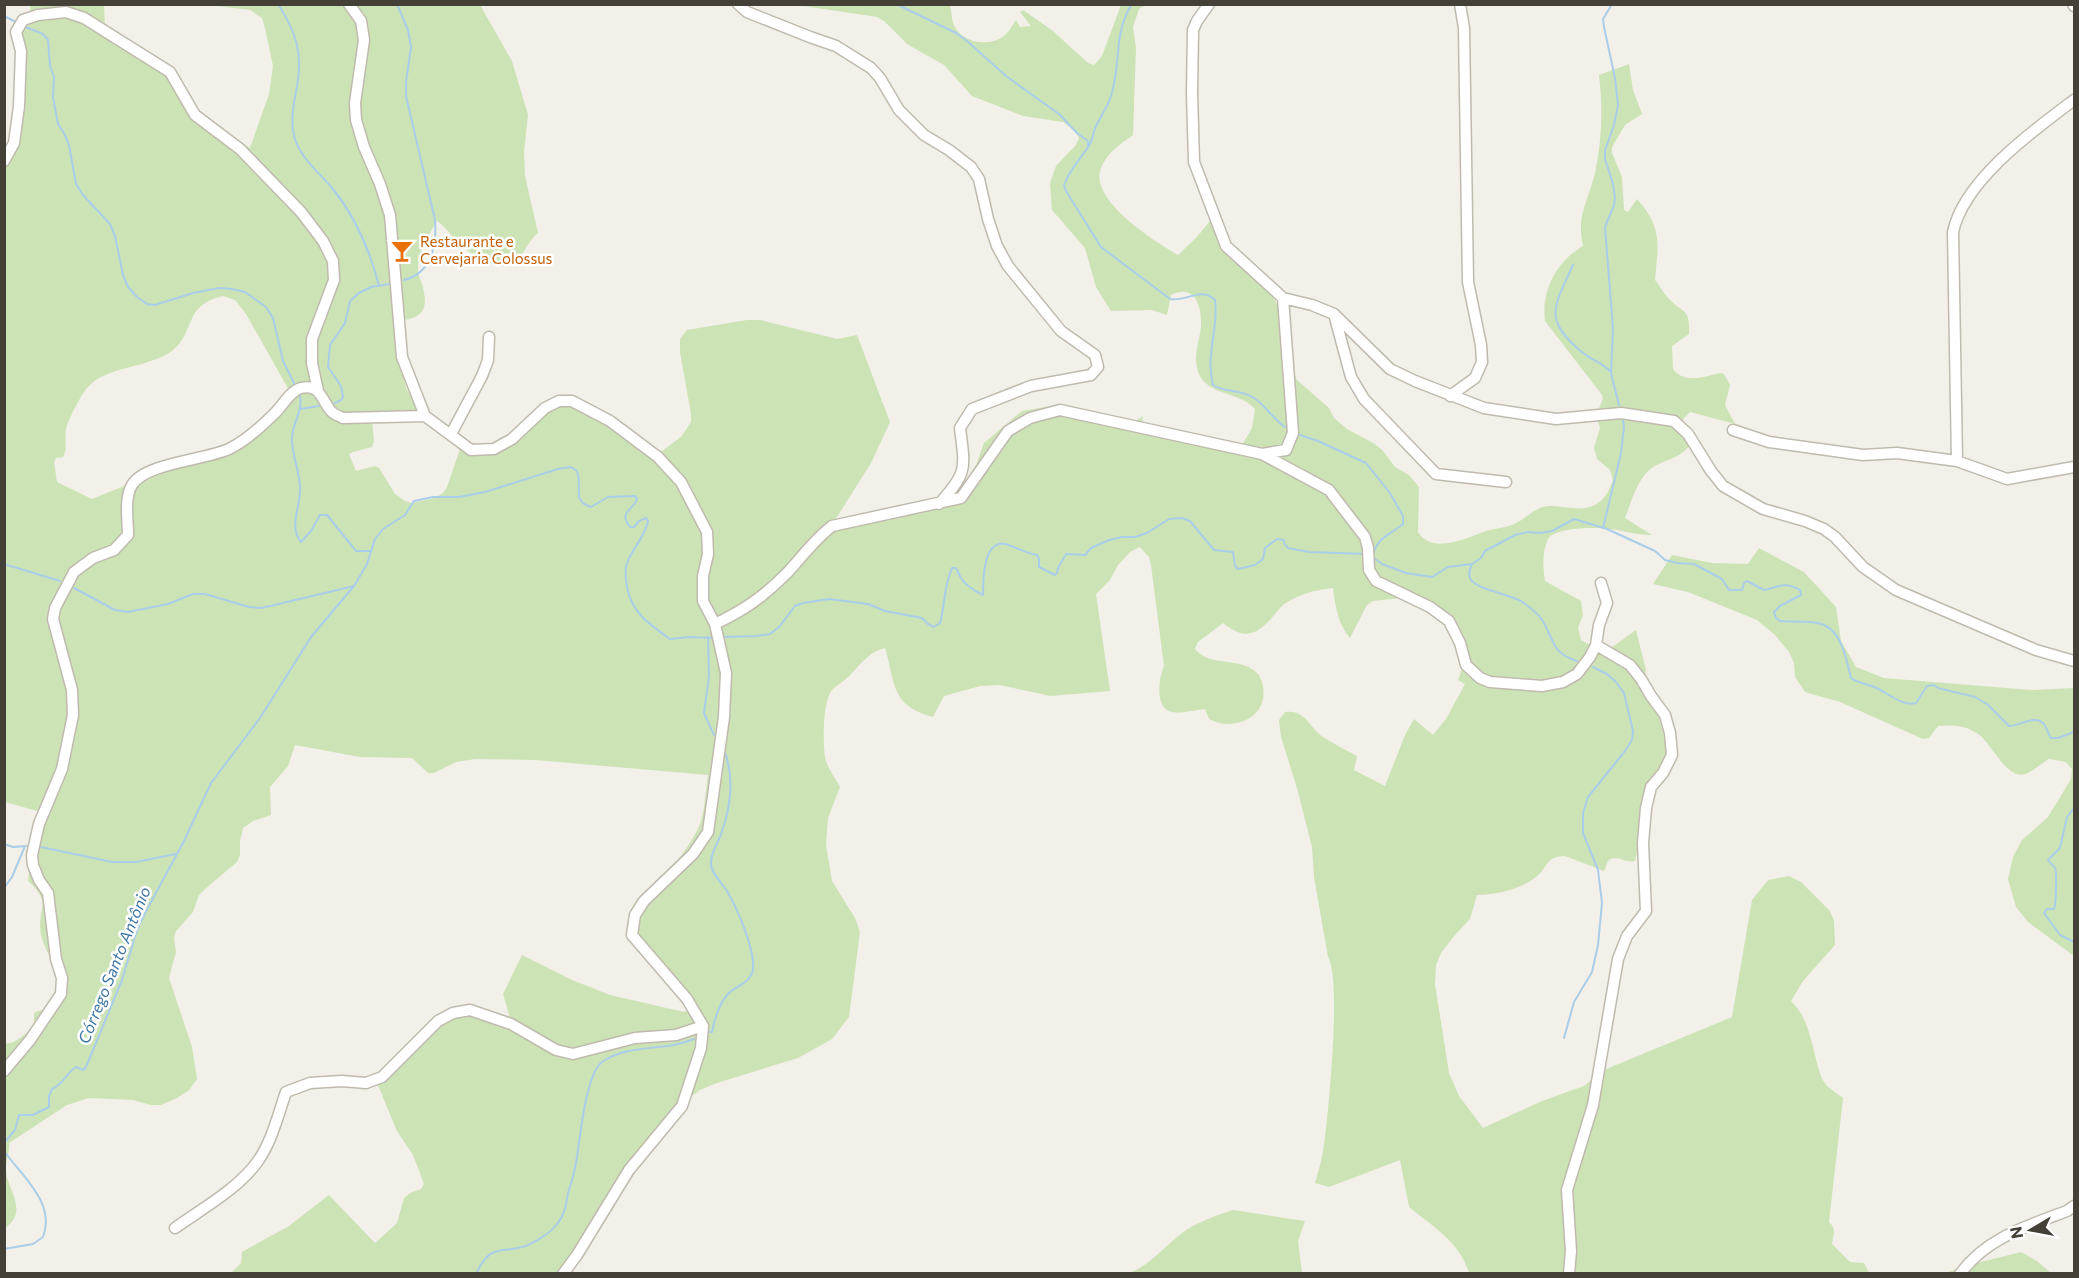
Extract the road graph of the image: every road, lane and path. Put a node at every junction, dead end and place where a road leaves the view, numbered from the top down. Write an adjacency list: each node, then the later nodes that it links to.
1 (350, 4): 12 (street)
2 (738, 4): 19 (street)
3 (1209, 4): 7 (street)
4 (1460, 4): 11 (street)
5 (2074, 100): 16 (street)
6 (4, 160): 10 (street)
7 (1283, 298): 8 (street); 15 (street)
8 (1334, 314): 11 (street); 18 (street)
9 (489, 337): 14 (street)
10 (318, 391): 12 (street); 25 (street)
11 (1450, 396): 23 (street)
12 (425, 416): 14 (street)
13 (1733, 430): 16 (street)
14 (451, 434): 21 (street)
15 (1262, 454): 19 (street); 22 (street)
16 (1957, 461): 17 (street)
17 (2074, 467)
18 (1506, 482)
19 (939, 504): 21 (street)
20 (1601, 583): 22 (street)
21 (716, 624): 24 (street)
22 (1596, 645): 29 (street)
23 (2074, 661)
24 (703, 1026): 27 (street); 28 (street)
25 (4, 1071)
26 (2074, 1206): 30 (street)
27 (175, 1228)
28 (562, 1274)
29 (1569, 1274)
30 (1960, 1274)

